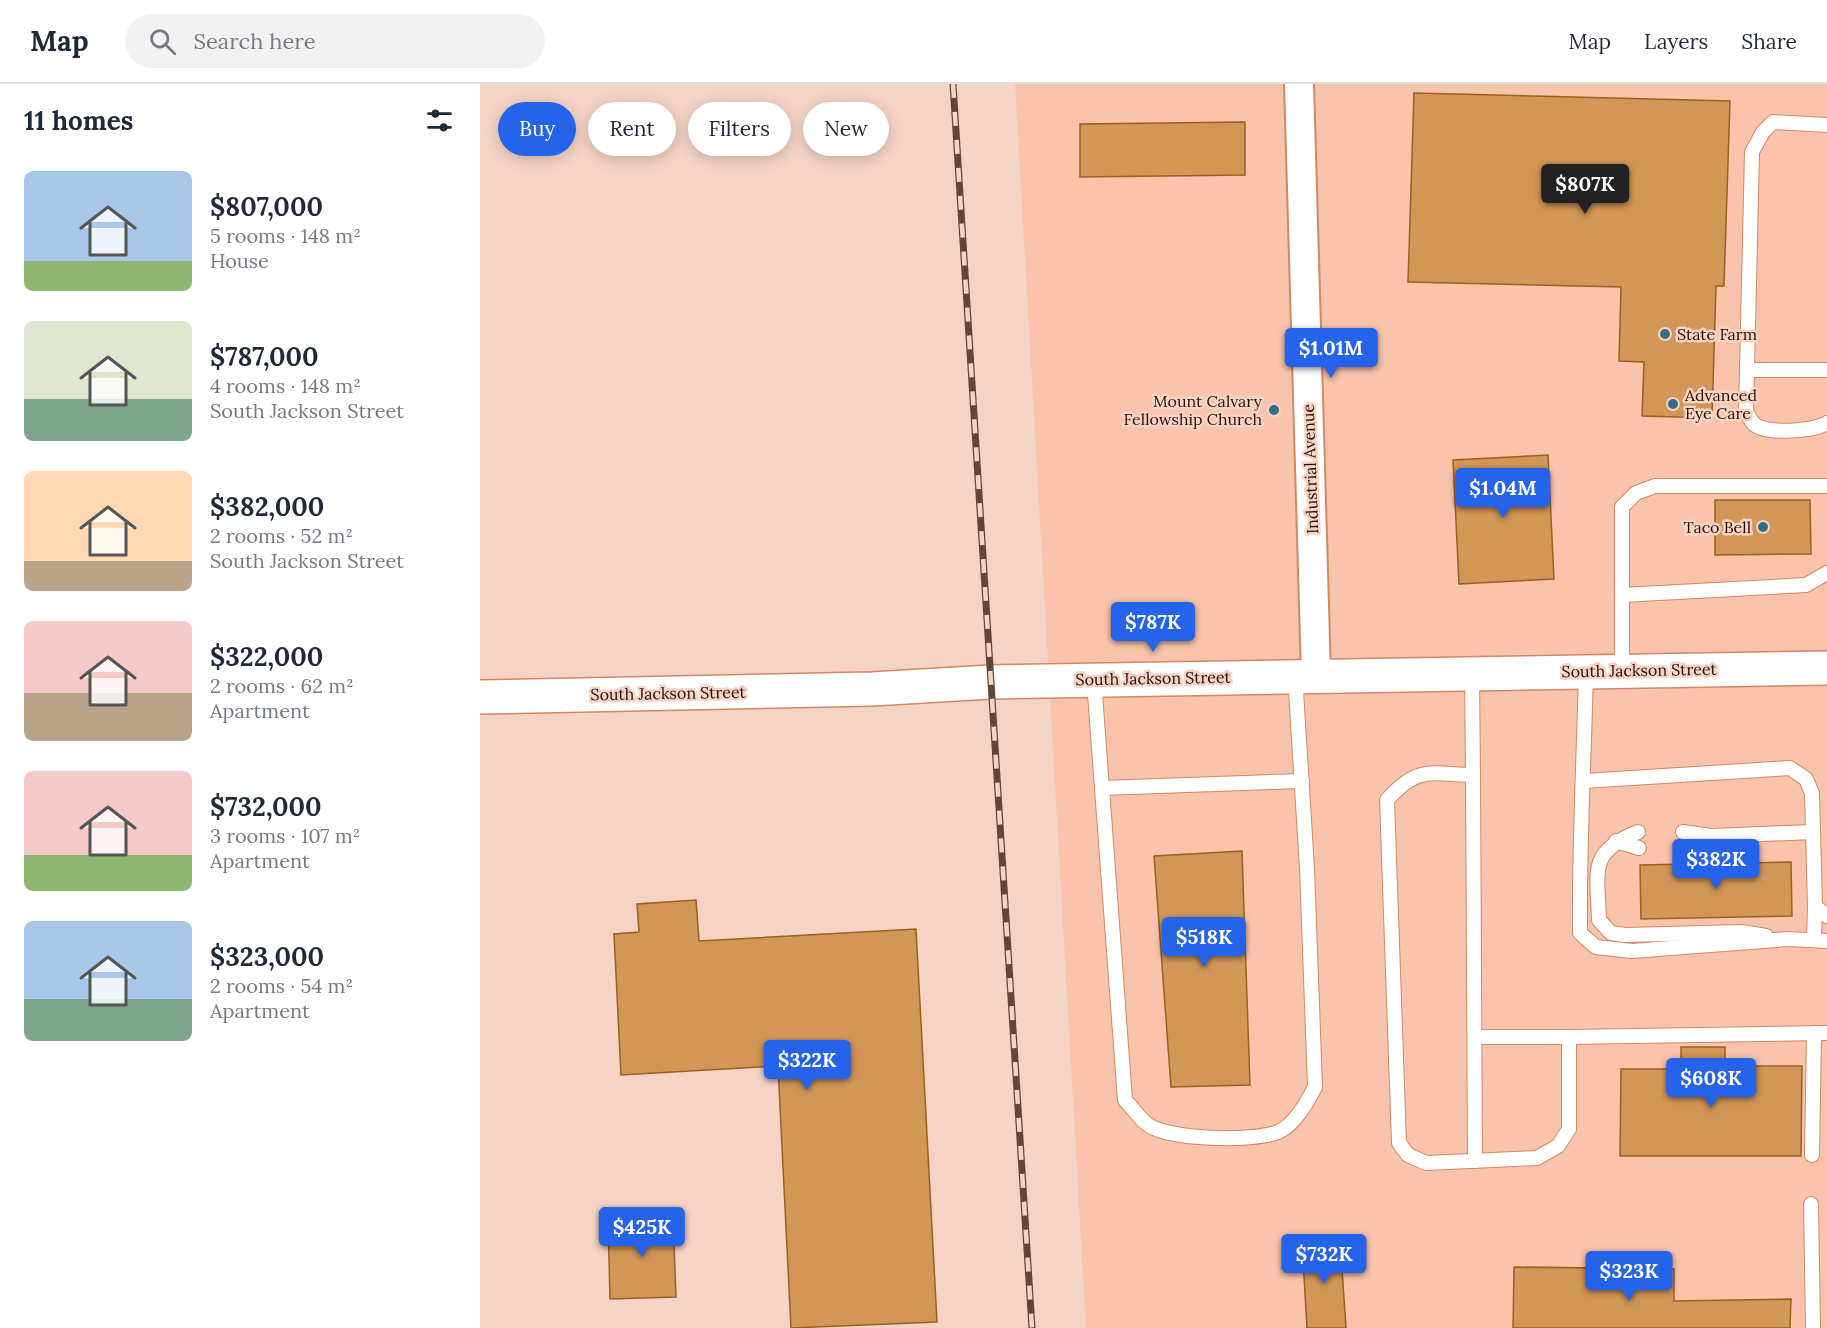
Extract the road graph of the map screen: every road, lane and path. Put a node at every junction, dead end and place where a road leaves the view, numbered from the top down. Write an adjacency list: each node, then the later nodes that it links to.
1 (1299, 84): 13 (street, Industrial Avenue)
2 (1827, 125): 4 (lane)
3 (1827, 369): 4 (lane)
4 (1747, 370): 5 (lane)
5 (1827, 423)
6 (1827, 486): 8 (lane)
7 (1827, 573): 8 (lane)
8 (1622, 595): 10 (lane)
9 (1827, 668): 10 (main road, South Jackson Street)
10 (1622, 670): 11 (main road, South Jackson Street)
11 (1586, 671): 12 (main road, South Jackson Street); 18 (lane)
12 (1472, 673): 13 (main road, South Jackson Street); 16 (lane)
13 (1305, 675): 14 (main road, South Jackson Street); 17 (lane)
14 (1095, 680): 15 (main road, South Jackson Street); 19 (lane)
15 (480, 697)
16 (1473, 774): 30 (lane); 33 (lane)
17 (1302, 781): 19 (lane); 19 (lane)
18 (1584, 781): 21 (lane); 27 (lane)
19 (1102, 788)
20 (1638, 832): 23 (lane)
21 (1813, 832): 22 (lane); 25 (lane)
22 (1683, 839)
23 (1616, 841): 24 (lane); 27 (lane)
24 (1639, 848)
25 (1815, 906): 26 (lane); 28 (lane)
26 (1827, 916)
27 (1788, 939): 28 (lane)
28 (1820, 940)
29 (1821, 1033): 31 (lane); 32 (lane)
30 (1474, 1037): 31 (lane); 33 (lane)
31 (1569, 1037): 33 (lane)
32 (1812, 1155)
33 (1475, 1161)
34 (1811, 1204): 35 (lane)
35 (1813, 1328)

